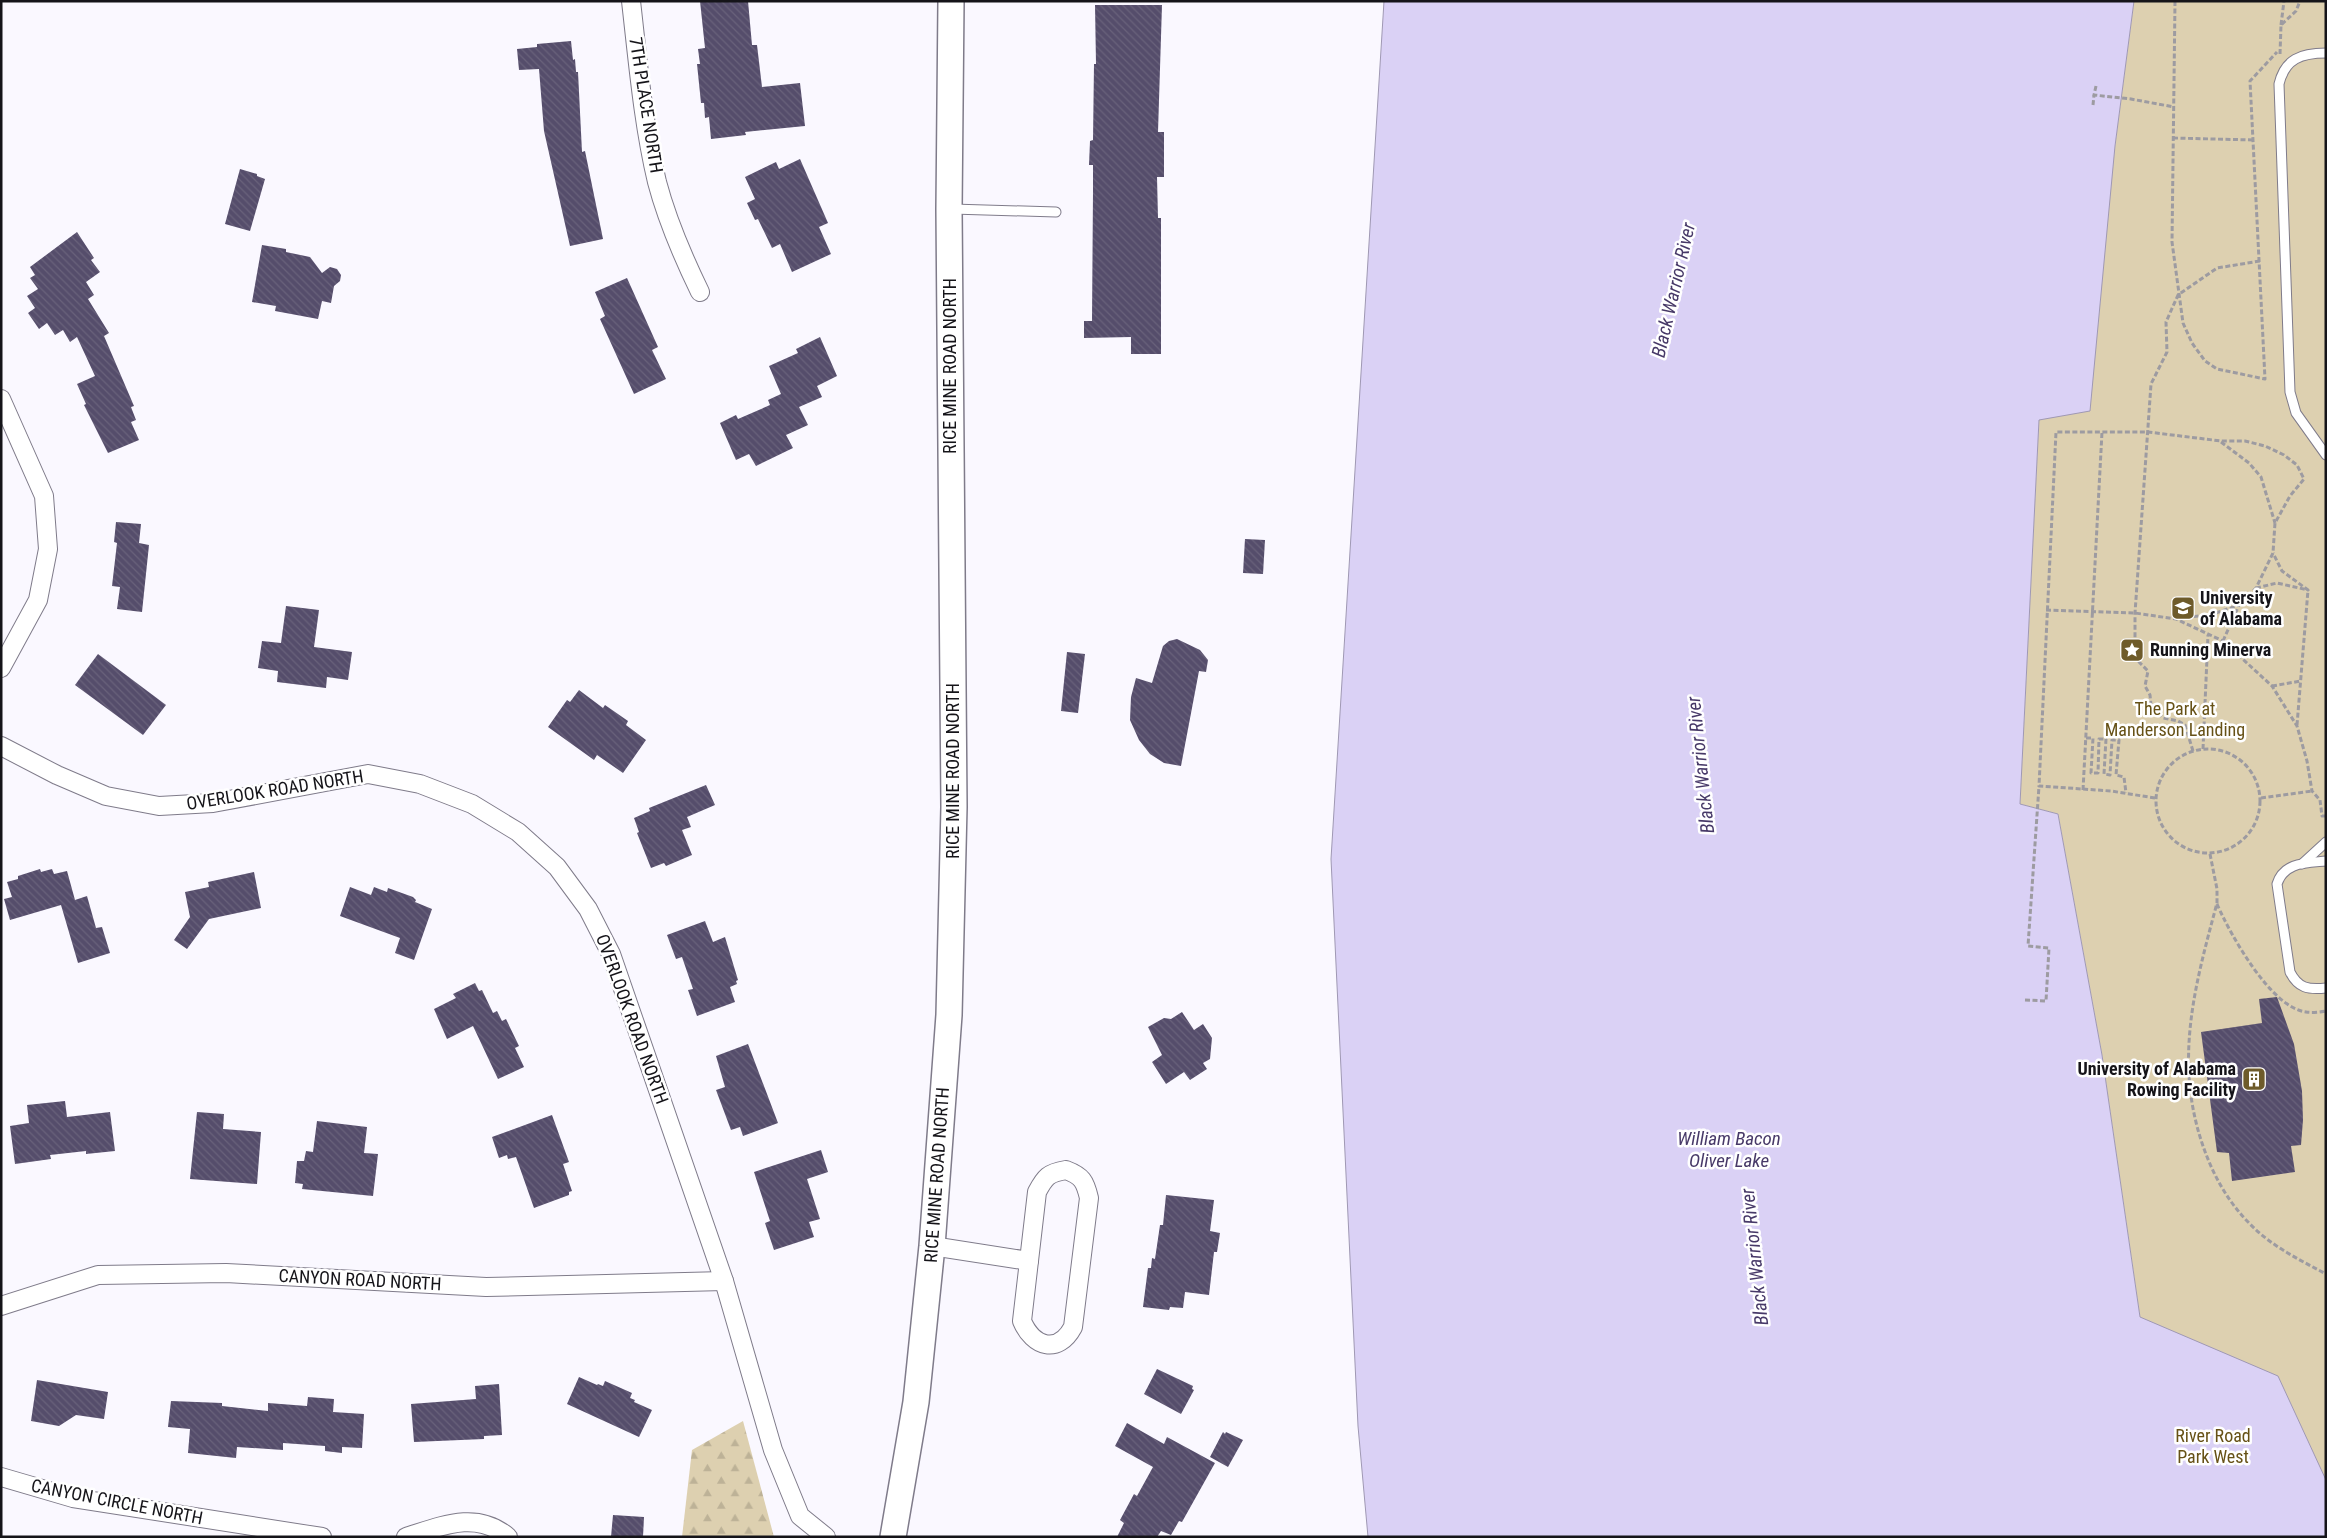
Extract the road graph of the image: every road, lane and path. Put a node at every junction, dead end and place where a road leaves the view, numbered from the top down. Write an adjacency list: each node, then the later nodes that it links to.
1 (631, 1): 19 (street, 7TH PLACE NORTH)
2 (950, 1): 16 (main road, RICE MINE ROAD NORTH)
3 (2175, 1): 13 (path)
4 (2284, 1): 6 (path)
5 (2300, 1): 6 (path)
6 (2281, 25): 7 (path)
7 (2279, 50): 9 (path); 15 (path)
8 (2326, 54): 9 (lane)
9 (2282, 72): 25 (lane)
10 (2096, 86): 11 (path)
11 (2094, 95): 12 (path); 13 (path)
12 (2093, 105)
13 (2174, 107): 14 (path)
14 (2173, 138): 15 (path); 20 (path)
15 (2253, 140): 18 (path)
16 (949, 209): 17 (lane); 60 (main road, RICE MINE ROAD NORTH)
17 (1056, 212)
18 (2260, 260): 20 (path); 20 (path)
19 (700, 292)
20 (2178, 295): 23 (path)
21 (1, 398): 37 (street)
22 (2102, 432): 23 (path); 31 (path); 32 (path)
23 (2148, 432): 24 (path); 33 (path)
24 (2221, 441): 26 (path); 26 (path)
25 (2326, 455)
26 (2275, 523): 27 (path)
27 (2273, 553): 28 (path); 29 (path)
28 (2256, 588): 29 (path); 30 (path)
29 (2308, 590): 38 (path)
30 (2239, 605): 34 (path); 36 (path)
31 (2046, 610): 32 (path); 45 (path)
32 (2093, 613): 33 (path); 41 (path)
33 (2134, 613): 34 (path); 44 (path)
34 (2176, 619): 35 (path)
35 (2208, 635): 36 (path); 43 (path)
36 (2224, 641): 39 (path)
37 (1, 668)
38 (2301, 681): 39 (path); 40 (path)
39 (2272, 686): 40 (path)
40 (2297, 726): 47 (path)
41 (2086, 738): 46 (path); 48 (path)
42 (1, 746): 63 (street, OVERLOOK ROAD NORTH)
43 (2203, 749): 44 (path); 50 (path)
44 (2193, 751): 49 (path)
45 (2039, 786): 46 (path); 58 (path)
46 (2083, 790): 48 (path)
47 (2312, 791): 50 (path); 51 (path)
48 (2126, 793): 49 (path)
49 (2155, 798): 53 (path)
50 (2261, 798): 53 (path)
51 (2326, 816)
52 (2326, 842): 55 (lane)
53 (2210, 854): 56 (path)
54 (2326, 861): 55 (lane)
55 (2302, 864): 57 (lane)
56 (2217, 903): 59 (path); 62 (path)
57 (2326, 988)
58 (2024, 1000)
59 (2326, 1011)
60 (932, 1246): 61 (street); 70 (main road, RICE MINE ROAD NORTH)
61 (1029, 1261): 61 (street)
62 (2326, 1274)
63 (724, 1281): 64 (street, CANYON ROAD NORTH); 69 (street, OVERLOOK ROAD NORTH)
64 (1, 1306)
65 (1, 1477): 66 (street, CANYON CIRCLE NORTH)
66 (322, 1537)
67 (406, 1537): 68 (street)
68 (508, 1537)
69 (826, 1537)
70 (893, 1537)

